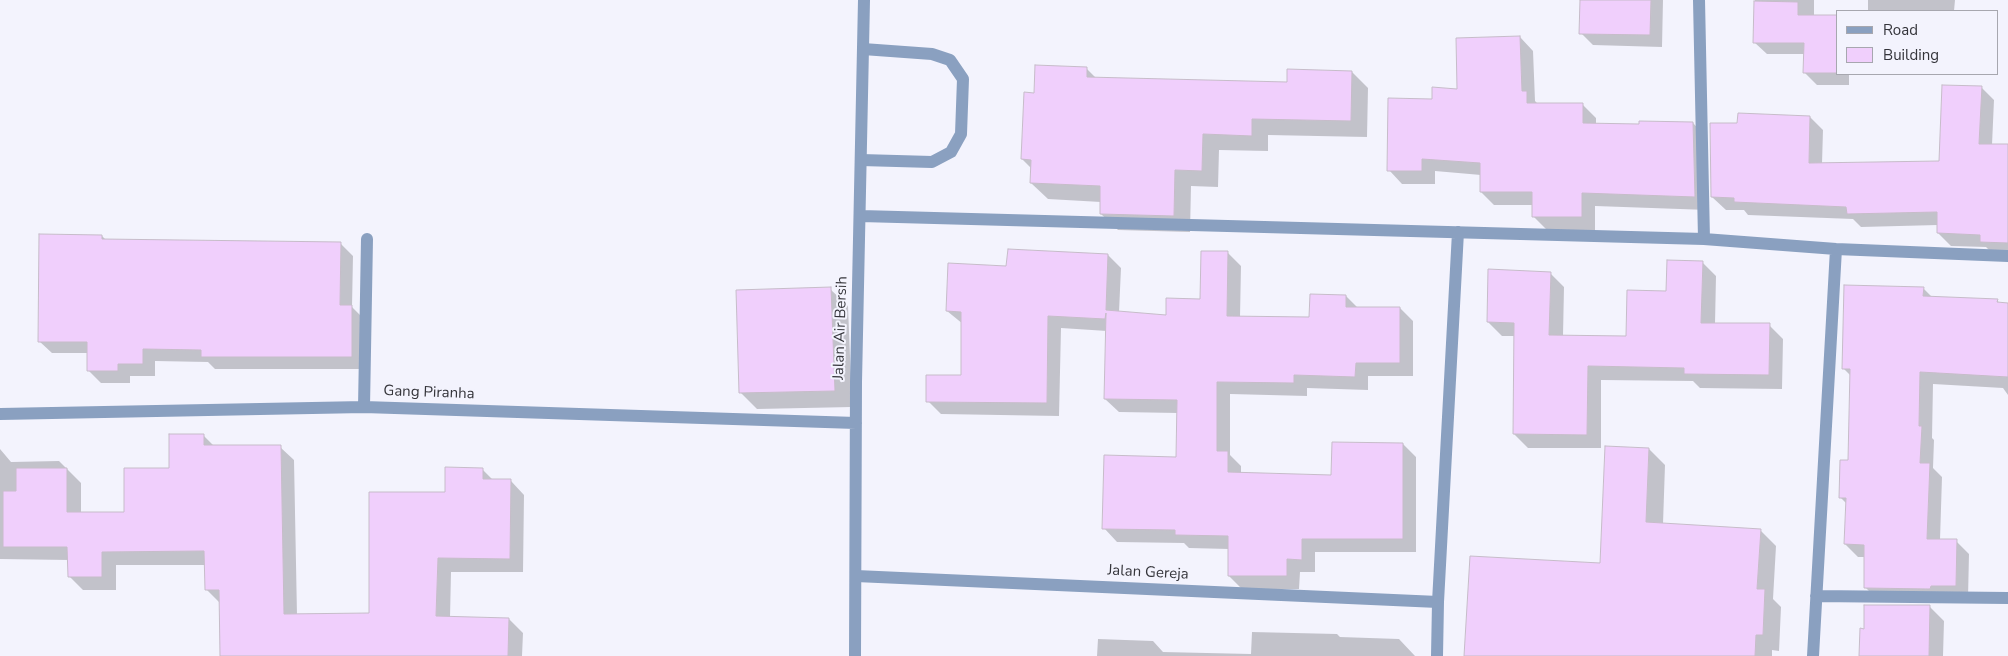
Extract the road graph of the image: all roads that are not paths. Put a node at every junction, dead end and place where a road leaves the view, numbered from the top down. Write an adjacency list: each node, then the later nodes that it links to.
1 (864, 0): 3 (street, Jalan Air Bersih)
2 (1699, 0): 8 (street)
3 (863, 49): 4 (street, Jalan Air Bersih); 4 (street)
4 (861, 160): 5 (street, Jalan Air Bersih)
5 (861, 216): 6 (street); 13 (street, Jalan Air Bersih)
6 (1458, 232): 8 (street); 17 (street)
7 (367, 239): 11 (street)
8 (1704, 239): 9 (street)
9 (1836, 249): 10 (street); 15 (street)
10 (2008, 256)
11 (364, 407): 12 (street, Gang Piranha); 13 (street, Gang Piranha)
12 (0, 414)
13 (856, 423): 14 (street, Jalan Air Bersih)
14 (856, 576): 17 (street, Jalan Gereja); 18 (street, Jalan Air Bersih)
15 (1816, 596): 16 (street); 20 (street)
16 (2008, 598)
17 (1438, 602): 19 (street)
18 (855, 656)
19 (1437, 656)
20 (1813, 656)

